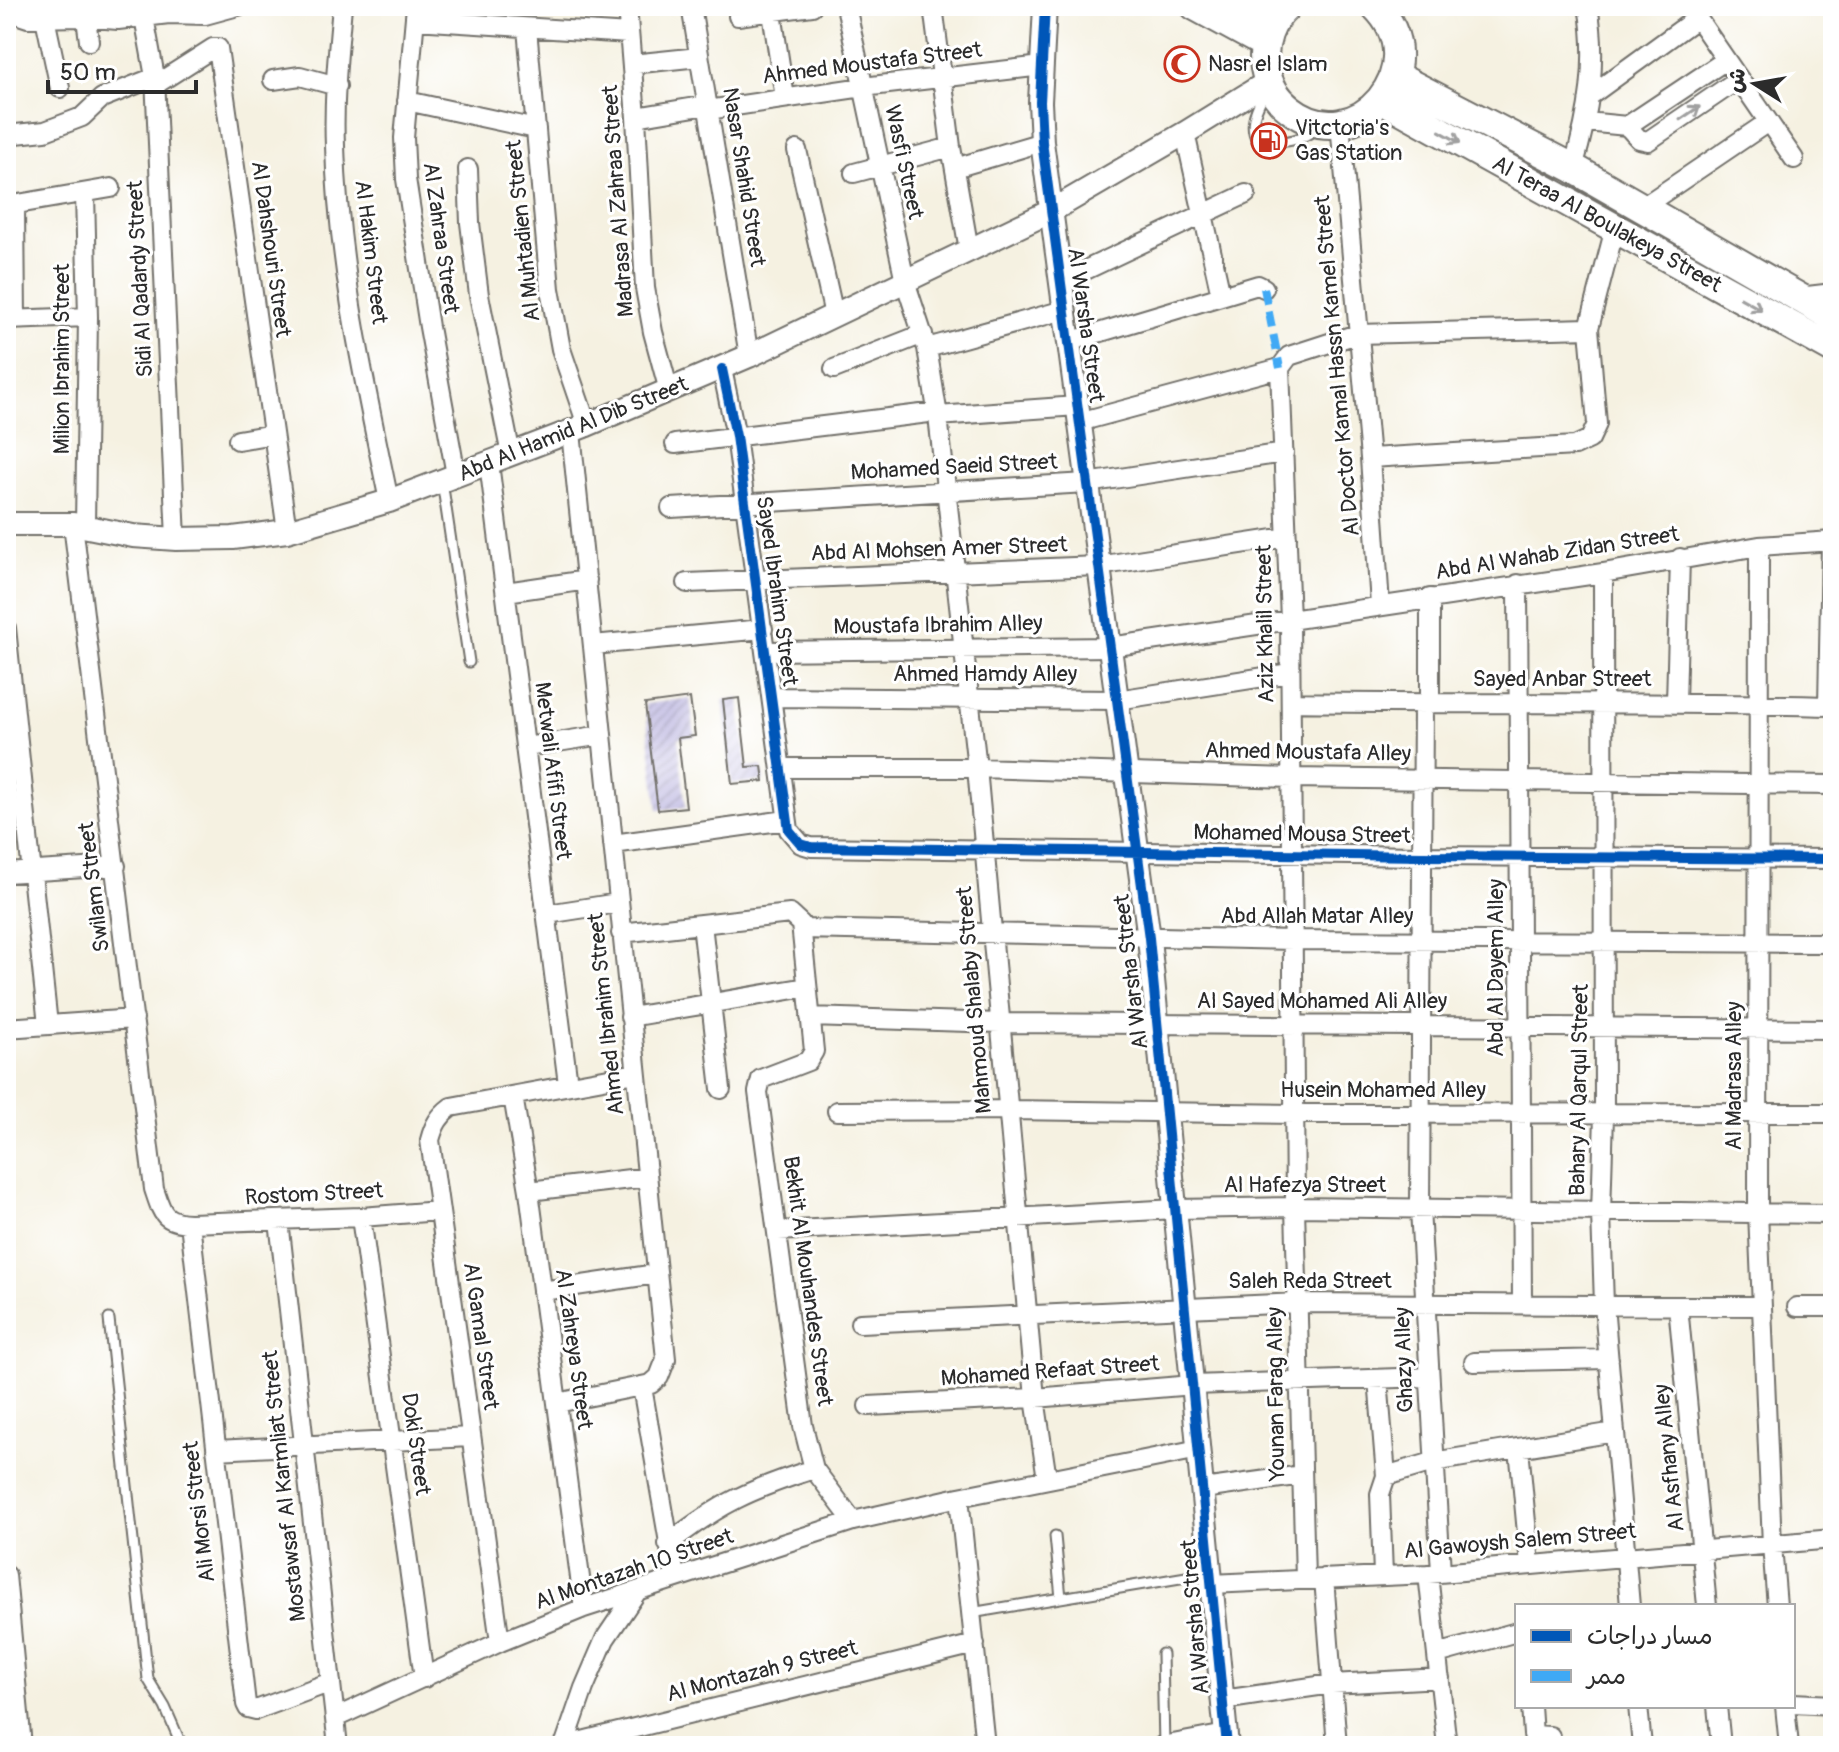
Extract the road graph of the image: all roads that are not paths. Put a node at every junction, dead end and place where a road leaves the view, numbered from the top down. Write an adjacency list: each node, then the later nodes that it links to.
1 (23, 6): 18 (street)
2 (238, 6): 17 (street)
3 (342, 6): 33 (street, Al Hakim Street)
4 (627, 6): 22 (street, Madrasa Al Zahraa Street)
5 (691, 6): 24 (street, Nasar Shahid Street)
6 (812, 6): 13 (street)
7 (846, 6): 34 (street, Wasfi Street)
8 (933, 6): 28 (street)
9 (1045, 6): 27 (street, Al Warsha Street)
10 (1195, 6): 20 (main road)
11 (1375, 6): 36 (main road)
12 (1588, 6): 37 (street)
13 (772, 9): 16 (street); 38 (street)
14 (1693, 12): 25 (street); 37 (street)
15 (416, 13): 21 (street); 39 (street, Al Zahraa Street)
16 (738, 16)
17 (144, 17): 19 (street); 31 (street, Sidi Al Qadardy Street)
18 (45, 18): 19 (street); 35 (street)
19 (86, 18): 23 (street)
20 (1270, 19): 32 (main road)
21 (527, 28): 22 (street); 45 (street, Al Muhtadien Street)
22 (629, 34): 26 (street, Madrasa Al Zahraa Street)
23 (89, 41)
24 (699, 57): 26 (street); 40 (street, Nasar Shahid Street)
25 (1726, 60): 29 (street); 47 (street)
26 (632, 64): 41 (street, Madrasa Al Zahraa Street)
27 (1042, 66): 28 (street, Ahmed Moustafa Street); 49 (street, Al Warsha Street)
28 (941, 78): 34 (street, Ahmed Moustafa Street); 50 (street)
29 (1739, 79): 43 (street); 47 (street, one-way to 29)
30 (273, 80): 33 (street)
31 (155, 81): 48 (street); 91 (street, Al Dahshouri Street); 109 (street, Sidi Al Qadardy Street)
32 (1269, 81): 44 (main road); 44 (lane); 46 (street, Abd Al Hamid Al Dib Street)
33 (337, 86): 102 (street, Al Hakim Street)
34 (863, 87): 38 (street, Ahmed Moustafa Street); 53 (street, Wasfi Street)
35 (60, 88)
36 (1388, 88): 44 (main road); 55 (main road, Al Teraa Al Boulakeya Street); 65 (main road, Al Teraa Al Boulakeya Street, one-way to 65)
37 (1591, 95): 42 (street)
38 (785, 98): 40 (street, Ahmed Moustafa Street)
39 (407, 101): 45 (street); 99 (street, Al Zahraa Street)
40 (708, 107): 41 (street, Ahmed Moustafa Street); 83 (street, Nasar Shahid Street)
41 (636, 117): 87 (street, Madrasa Al Zahraa Street)
42 (1586, 122): 47 (street); 55 (street)
43 (1768, 122): 52 (street); 62 (street)
44 (1331, 123): 79 (street, Al Doctor Kamal Hassn Kamel Street)
45 (536, 129): 90 (street, Al Muhtadien Street)
46 (1185, 133): 63 (street, Abd Al Hamid Al Dib Street); 64 (street)
47 (1633, 133)
48 (6, 135)
49 (1042, 142): 54 (street); 63 (street, Al Warsha Street)
50 (951, 147): 53 (street); 54 (street)
51 (797, 150): 74 (street)
52 (1794, 159)
53 (881, 166): 57 (street); 67 (street, Wasfi Street)
54 (955, 168): 66 (street)
55 (1573, 168): 62 (main road, Al Teraa Al Boulakeya Street)
56 (468, 169): 96 (street)
57 (854, 173)
58 (111, 188): 59 (street)
59 (85, 194): 61 (street); 75 (street, Milion Ibrahim Street)
60 (1246, 194): 64 (street)
61 (11, 206): 77 (street)
62 (1641, 208): 72 (main road, Al Teraa Al Boulakeya Street)
63 (1051, 211): 66 (street, Abd Al Hamid Al Dib Street); 68 (street, Al Warsha Street)
64 (1204, 214): 68 (street); 71 (street)
65 (1615, 228): 78 (street); 82 (main road, Al Teraa Al Boulakeya Street, one-way to 82)
66 (969, 250): 67 (street, Abd Al Hamid Al Dib Street)
67 (905, 281): 74 (street, Abd Al Hamid Al Dib Street); 80 (street, Mahmoud Shalaby Street)
68 (1060, 282): 73 (street, Al Warsha Street)
69 (1264, 288): 71 (street)
70 (1833, 293): 72 (street)
71 (1221, 295): 81 (street)
72 (1796, 297): 76 (main road, Al Teraa Al Boulakeya Street)
73 (1064, 310): 80 (street); 81 (street, Al Warsha Street)
74 (834, 315): 83 (street, Abd Al Hamid Al Dib Street)
75 (88, 317): 77 (street); 106 (street, Milion Ibrahim Street)
76 (1833, 317)
77 (11, 320)
78 (1589, 328): 79 (street); 97 (street)
79 (1357, 334): 84 (street); 97 (street, Al Doctor Kamal Hassn Kamel Street)
80 (925, 341): 86 (street); 88 (street, Mahmoud Shalaby Street)
81 (1068, 342): 89 (street, Al Warsha Street)
82 (1833, 349)
83 (749, 356): 85 (street, Abd Al Hamid Al Dib Street)
84 (1280, 368): 89 (street); 95 (street, Aziz Khalil Street)
85 (722, 369): 87 (street, Abd Al Hamid Al Dib Street); 92 (street, Sayed Ibrahim Street)
86 (834, 369)
87 (669, 391): 90 (street, Abd Al Hamid Al Dib Street)
88 (938, 414): 89 (street); 92 (street); 101 (street, Mahmoud Shalaby Street)
89 (1078, 414): 100 (street, Al Warsha Street)
90 (579, 428): 96 (street, Abd Al Hamid Al Dib Street); 116 (street, Ahmed Ibrahim Street)
91 (273, 434): 93 (street); 107 (street, Al Dahshouri Street)
92 (736, 436): 94 (street); 103 (street, Sayed Ibrahim Street)
93 (238, 440)
94 (675, 444)
95 (1284, 453): 100 (street, Mohamed Saeid Street); 108 (street, Aziz Khalil Street)
96 (511, 455): 98 (street, Abd Al Hamid Al Dib Street)
97 (1370, 458): 122 (street, Al Doctor Kamal Hassn Kamel Street)
98 (489, 463): 99 (street, Abd Al Hamid Al Dib Street); 120 (street, Metwali Afifi Street)
99 (449, 478): 102 (street, Abd Al Hamid Al Dib Street); 131 (lane)
100 (1087, 483): 101 (street, Mohamed Saeid Street); 113 (street, Al Warsha Street)
101 (945, 492): 103 (street, Mohamed Saeid Street); 114 (street, Mahmoud Shalaby Street)
102 (389, 501): 107 (street, Abd Al Hamid Al Dib Street)
103 (745, 504): 104 (street, Mohamed Saeid Street); 117 (street, Sayed Ibrahim Street)
104 (671, 508)
105 (6, 524): 106 (street, Abd Al Hamid Al Dib Street)
106 (79, 524): 109 (street, Abd Al Hamid Al Dib Street); 164 (street, Swilam Street)
107 (287, 531): 109 (street, Abd Al Hamid Al Dib Street)
108 (1287, 537): 113 (street, Abd Al Mohsen Amer Street); 123 (street, Aziz Khalil Street)
109 (176, 539)
110 (1832, 541): 111 (street, Abd Al Wahab Zidan Street); 126 (street)
111 (1759, 546): 112 (street, Abd Al Wahab Zidan Street); 140 (street, Al Madrasa Alley)
112 (1680, 558): 115 (street, Abd Al Wahab Zidan Street); 138 (street)
113 (1098, 566): 114 (street, Abd Al Mohsen Amer Street); 129 (street, Al Warsha Street)
114 (953, 572): 117 (street, Abd Al Mohsen Amer Street); 128 (street, Mahmoud Shalaby Street)
115 (1603, 573): 119 (street, Abd Al Wahab Zidan Street); 137 (street, Bahary Al Qarqul Street)
116 (587, 580): 120 (street); 127 (street, Ahmed Ibrahim Street)
117 (756, 580): 118 (street, Abd Al Mohsen Amer Street); 125 (street, Sayed Ibrahim Street)
118 (687, 583)
119 (1518, 584): 121 (street, Abd Al Wahab Zidan Street); 139 (street, Abd Al Dayem Alley)
120 (506, 592): 144 (street, Metwali Afifi Street)
121 (1430, 598): 122 (street, Abd Al Wahab Zidan Street); 141 (street, Ghazy Alley)
122 (1380, 605): 123 (street, Abd Al Wahab Zidan Street)
123 (1290, 620): 129 (street, Moustafa Ibrahim Alley); 132 (street, Aziz Khalil Street)
124 (6, 628): 165 (street)
125 (763, 629): 127 (street); 130 (street, Sayed Ibrahim Street)
126 (1831, 638): 142 (street)
127 (593, 645): 143 (street, Ahmed Ibrahim Street)
128 (962, 647): 129 (street, Moustafa Ibrahim Alley); 130 (street, Moustafa Ibrahim Alley); 134 (street, Mahmoud Shalaby Street)
129 (1110, 647): 135 (street, Al Warsha Street)
130 (766, 651): 133 (street, Sayed Ibrahim Street)
131 (469, 662)
132 (1290, 673): 135 (street, Ahmed Hamdy Alley); 136 (street, Aziz Khalil Street)
133 (772, 697): 134 (street, Ahmed Hamdy Alley); 145 (street, Sayed Ibrahim Street)
134 (968, 699): 135 (street, Ahmed Hamdy Alley); 146 (street, Mahmoud Shalaby Street)
135 (1117, 700): 147 (street, Al Warsha Street)
136 (1291, 702): 141 (street, Sayed Anbar Street); 148 (street, Aziz Khalil Street)
137 (1603, 702): 138 (street, Sayed Anbar Street); 139 (street, Sayed Anbar Street); 151 (street, Bahary Al Qarqul Street)
138 (1676, 702): 140 (street, Sayed Anbar Street)
139 (1519, 703): 141 (street, Sayed Anbar Street); 150 (street, Abd Al Dayem Alley)
140 (1758, 703): 142 (street, Sayed Anbar Street); 152 (street, Al Madrasa Alley)
141 (1426, 704): 149 (street, Ghazy Alley)
142 (1830, 706)
143 (602, 735): 144 (street); 155 (street, Ahmed Ibrahim Street)
144 (526, 747): 168 (street, Metwali Afifi Street)
145 (782, 768): 146 (street, Ahmed Moustafa Alley); 154 (street, Sayed Ibrahim Street)
146 (977, 768): 147 (street, Ahmed Moustafa Alley); 156 (street, Mahmoud Shalaby Street)
147 (1126, 771): 148 (street, Ahmed Moustafa Alley); 157 (street, Al Warsha Street)
148 (1291, 778): 149 (street, Ahmed Moustafa Alley); 158 (street, Aziz Khalil Street)
149 (1422, 778): 150 (street, Ahmed Moustafa Alley); 159 (street, Ghazy Alley)
150 (1520, 779): 151 (street, Ahmed Moustafa Alley); 160 (street, Abd Al Dayem Alley)
151 (1603, 780): 152 (street, Ahmed Moustafa Alley); 161 (street, Bahary Al Qarqul Street)
152 (1758, 784): 153 (street, Ahmed Moustafa Alley); 162 (street, Al Madrasa Alley)
153 (1833, 785)
154 (787, 820): 155 (street); 156 (street, Mohamed Mousa Street)
155 (613, 844): 167 (street, Ahmed Ibrahim Street)
156 (984, 848): 157 (street, Mohamed Mousa Street); 172 (street, Mahmoud Shalaby Street)
157 (1136, 851): 158 (street, Mohamed Mousa Street); 173 (street, Al Warsha Street)
158 (1292, 855): 159 (street, Mohamed Mousa Street); 174 (street, Aziz Khalil Street)
159 (1422, 856): 160 (street, Mohamed Mousa Street); 175 (street, Ghazy Alley)
160 (1520, 857): 161 (street, Mohamed Mousa Street); 176 (street, Abd Al Dayem Alley)
161 (1603, 858): 162 (street, Mohamed Mousa Street); 177 (street, Bahary Al Qarqul Street)
162 (1758, 858): 163 (street, Mohamed Mousa Street); 178 (street, Al Madrasa Alley)
163 (1833, 859)
164 (116, 866): 165 (street); 184 (street, Swilam Street)
165 (32, 871): 166 (street); 188 (street)
166 (6, 873)
167 (618, 903): 168 (street); 171 (street, Ahmed Ibrahim Street)
168 (547, 914): 196 (street, Metwali Afifi Street)
169 (702, 924): 170 (street); 171 (street); 181 (street)
170 (802, 929): 172 (street, Abd Allah Matar Alley); 180 (street)
171 (621, 933): 182 (street, Ahmed Ibrahim Street)
172 (992, 935): 173 (street, Abd Allah Matar Alley); 185 (street, Mahmoud Shalaby Street)
173 (1149, 938): 174 (street, Abd Allah Matar Alley); 186 (street, Al Warsha Street)
174 (1293, 940): 175 (street, Abd Allah Matar Alley); 187 (street, Aziz Khalil Street)
175 (1421, 940): 176 (street, Abd Allah Matar Alley); 189 (street, Ghazy Alley)
176 (1521, 941): 177 (street, Abd Allah Matar Alley); 190 (street, Abd Al Dayem Alley)
177 (1604, 941): 178 (street, Abd Allah Matar Alley); 191 (street, Bahary Al Qarqul Street)
178 (1758, 941): 179 (street, Abd Allah Matar Alley); 193 (street, Al Madrasa Alley)
179 (1833, 943)
180 (807, 987): 181 (street); 183 (street)
181 (711, 1003): 182 (street); 197 (street)
182 (630, 1017): 195 (street, Ahmed Ibrahim Street)
183 (810, 1017): 185 (street, Al Sayed Mohamed Ali Alley); 222 (street, Bekhit Al Mouhandes Street)
184 (134, 1019): 188 (street); 221 (street, Swilam Street)
185 (1000, 1023): 186 (street, Al Sayed Mohamed Ali Alley); 199 (street, Mahmoud Shalaby Street)
186 (1158, 1024): 187 (street, Al Sayed Mohamed Ali Alley); 201 (street, Al Warsha Street)
187 (1294, 1024): 189 (street, Al Sayed Mohamed Ali Alley); 204 (street, Aziz Khalil Street)
188 (48, 1025): 192 (street)
189 (1420, 1025): 190 (street, Al Sayed Mohamed Ali Alley); 205 (street, Ghazy Alley)
190 (1521, 1026): 191 (street, Al Sayed Mohamed Ali Alley); 206 (street, Abd Al Dayem Alley)
191 (1604, 1026): 193 (street, Al Sayed Mohamed Ali Alley); 207 (street, Bahary Al Qarqul Street)
192 (6, 1028)
193 (1758, 1028): 194 (street, Al Sayed Mohamed Ali Alley); 202 (street, Al Madrasa Alley)
194 (1833, 1029)
195 (636, 1073): 196 (street); 208 (street, Ahmed Ibrahim Street)
196 (568, 1084): 198 (street)
197 (721, 1089)
198 (513, 1096): 209 (street, Al Zahreya Street); 213 (street, Al Gamal Street)
199 (1008, 1110): 200 (street, Husein Mohamed Alley); 201 (street, Husein Mohamed Alley); 219 (street, Mahmoud Shalaby Street)
200 (837, 1111)
201 (1166, 1112): 204 (street, Husein Mohamed Alley); 211 (street, Al Warsha Street)
202 (1759, 1113): 203 (street, Husein Mohamed Alley); 207 (street, Husein Mohamed Alley); 215 (street, Al Madrasa Alley)
203 (1833, 1113)
204 (1294, 1114): 205 (street, Husein Mohamed Alley); 210 (street, Aziz Khalil Street)
205 (1420, 1114): 206 (street, Husein Mohamed Alley); 212 (street, Ghazy Alley)
206 (1521, 1114): 207 (street, Husein Mohamed Alley); 214 (street, Abd Al Dayem Alley)
207 (1604, 1115): 216 (street, Bahary Al Qarqul Street)
208 (647, 1177): 209 (street); 223 (street, Ahmed Ibrahim Street)
209 (529, 1191): 224 (street, Al Zahreya Street)
210 (1295, 1207): 211 (street, Al Hafezya Street); 212 (street, Al Hafezya Street); 225 (street, Younan Farag Alley)
211 (1176, 1209): 219 (street, Al Hafezya Street); 229 (street, Al Warsha Street)
212 (1420, 1209): 214 (street, Al Hafezya Street); 226 (street, Ghazy Alley)
213 (439, 1211): 218 (street, Rostom Street); 249 (street, Al Gamal Street)
214 (1522, 1211): 216 (street, Al Hafezya Street); 227 (street, Abd Al Dayem Alley)
215 (1758, 1212): 216 (street, Al Hafezya Street); 217 (street, Al Hafezya Street); 231 (street, Al Madrasa Alley)
216 (1601, 1213): 228 (street, Bahary Al Qarqul Street)
217 (1833, 1214)
218 (361, 1217): 220 (street, Rostom Street); 250 (street, Doki Street)
219 (1018, 1217): 222 (street, Al Hafezya Street); 234 (street, Mahmoud Shalaby Street)
220 (279, 1221): 221 (street, Rostom Street); 251 (street, Mostawsaf Al Karmliat Street)
221 (190, 1223): 254 (street, Ali Morsi Street)
222 (778, 1231): 256 (street, Bekhit Al Mouhandes Street)
223 (656, 1274): 224 (street); 244 (street, Ahmed Ibrahim Street)
224 (542, 1291): 246 (street, Al Zahreya Street)
225 (1298, 1303): 226 (street, Saleh Reda Street); 229 (street, Saleh Reda Street); 242 (street, Younan Farag Alley)
226 (1426, 1304): 227 (street, Saleh Reda Street); 240 (street, Ghazy Alley)
227 (1522, 1304): 228 (street, Saleh Reda Street)
228 (1604, 1305): 230 (street, Saleh Reda Street); 238 (street, Bahary Al Qarqul Street)
229 (1186, 1306): 234 (street, Saleh Reda Street); 243 (street, Al Warsha Street)
230 (1678, 1306): 231 (street, Saleh Reda Street); 267 (street, Al Asfhany Alley)
231 (1761, 1306): 266 (street, Al Madrasa Alley)
232 (1797, 1307): 233 (street)
233 (1832, 1307): 236 (street)
234 (1027, 1316): 237 (street, Saleh Reda Street); 245 (street, Mahmoud Shalaby Street)
235 (109, 1319): 303 (lane)
236 (1833, 1321)
237 (860, 1323)
238 (1609, 1359): 239 (street); 248 (street, Bahary Al Qarqul Street)
239 (1474, 1362)
240 (1428, 1377): 241 (street, Mohamed Refaat Street); 255 (street, Ghazy Alley)
241 (1378, 1379): 242 (street, Mohamed Refaat Street); 258 (street)
242 (1300, 1380): 243 (street, Mohamed Refaat Street); 257 (street, Younan Farag Alley)
243 (1193, 1385): 245 (street, Mohamed Refaat Street); 253 (street, Al Warsha Street)
244 (642, 1387): 246 (street); 265 (street)
245 (1035, 1398): 247 (street, Mohamed Refaat Street); 259 (street, Mahmoud Shalaby Street)
246 (557, 1403): 282 (street, Al Zahreya Street)
247 (868, 1406)
248 (1615, 1432): 252 (street); 268 (street, Bahary Al Qarqul Street)
249 (470, 1437): 250 (street); 285 (street, Al Gamal Street)
250 (391, 1441): 251 (street); 289 (street, Doki Street)
251 (303, 1446): 254 (street); 291 (street, Mostawsaf Al Karmliat Street)
252 (1519, 1448): 255 (street); 269 (street)
253 (1199, 1449): 259 (street, Al Montazah 10 Street); 260 (street, Al Warsha Street)
254 (216, 1450): 291 (street, Ali Morsi Street)
255 (1433, 1462): 258 (street); 270 (street, Ghazy Alley)
256 (814, 1469): 262 (street, Bekhit Al Mouhandes Street); 265 (street)
257 (1302, 1475): 260 (street); 276 (street, Younan Farag Alley)
258 (1386, 1476): 272 (street)
259 (1047, 1479): 261 (street, Al Montazah 10 Street)
260 (1203, 1489): 274 (street, Al Warsha Street)
261 (959, 1497): 262 (street, Al Montazah 10 Street); 283 (street)
262 (853, 1521): 273 (street, Al Montazah 10 Street)
263 (1055, 1536): 278 (lane)
264 (1833, 1539): 266 (street, Al Gawoysh Salem Street)
265 (668, 1544): 273 (street)
266 (1772, 1545): 267 (street, Al Gawoysh Salem Street); 281 (street, Al Madrasa Alley)
267 (1702, 1550): 268 (street, Al Gawoysh Salem Street); 280 (street, Al Asfhany Alley)
268 (1626, 1557): 269 (street, Al Gawoysh Salem Street); 279 (street, Bahary Al Qarqul Street)
269 (1530, 1565): 270 (street, Al Gawoysh Salem Street)
270 (1434, 1573): 272 (street, Al Gawoysh Salem Street); 288 (street, Ghazy Alley)
271 (6, 1575): 302 (street)
272 (1383, 1575): 275 (street, Al Gawoysh Salem Street)
273 (675, 1577): 277 (street, Al Montazah 10 Street)
274 (1211, 1578): 276 (street, Al Gawoysh Salem Street); 278 (lane); 293 (street, Al Warsha Street)
275 (1324, 1578): 276 (street, Al Gawoysh Salem Street); 292 (street)
276 (1305, 1579)
277 (636, 1593): 282 (street, Al Montazah 10 Street); 305 (street)
278 (1061, 1598): 283 (lane)
279 (1630, 1603)
280 (1707, 1604)
281 (1777, 1604)
282 (584, 1608): 285 (street, Al Montazah 10 Street)
283 (971, 1613): 286 (street)
284 (1515, 1633): 288 (street)
285 (500, 1642): 289 (street, Al Montazah 10 Street)
286 (975, 1644): 305 (street, Al Montazah 9 Street); 306 (street)
287 (1162, 1654): 307 (lane)
288 (1437, 1654): 290 (street, Ghazy Alley)
289 (424, 1678): 300 (street, Al Montazah 10 Street)
290 (1440, 1678): 292 (street); 309 (street, Ghazy Alley)
291 (331, 1682): 300 (street, Mostawsaf Al Karmliat Street)
292 (1332, 1684): 293 (street); 308 (street)
293 (1223, 1700): 301 (street, Al Warsha Street)
294 (1795, 1703): 295 (street)
295 (1833, 1705)
296 (1531, 1708): 310 (street)
297 (1638, 1708): 311 (street)
298 (1717, 1708): 312 (street)
299 (1785, 1708): 313 (street)
300 (335, 1718): 304 (street, Mostawsaf Al Karmliat Street)
301 (1226, 1740): 307 (street)
302 (22, 1746)
303 (182, 1746)
304 (338, 1746)
305 (564, 1746)
306 (985, 1746)
307 (1163, 1746)
308 (1337, 1746)
309 (1447, 1746)
310 (1551, 1746)
311 (1642, 1746)
312 (1721, 1746)
313 (1789, 1746)

